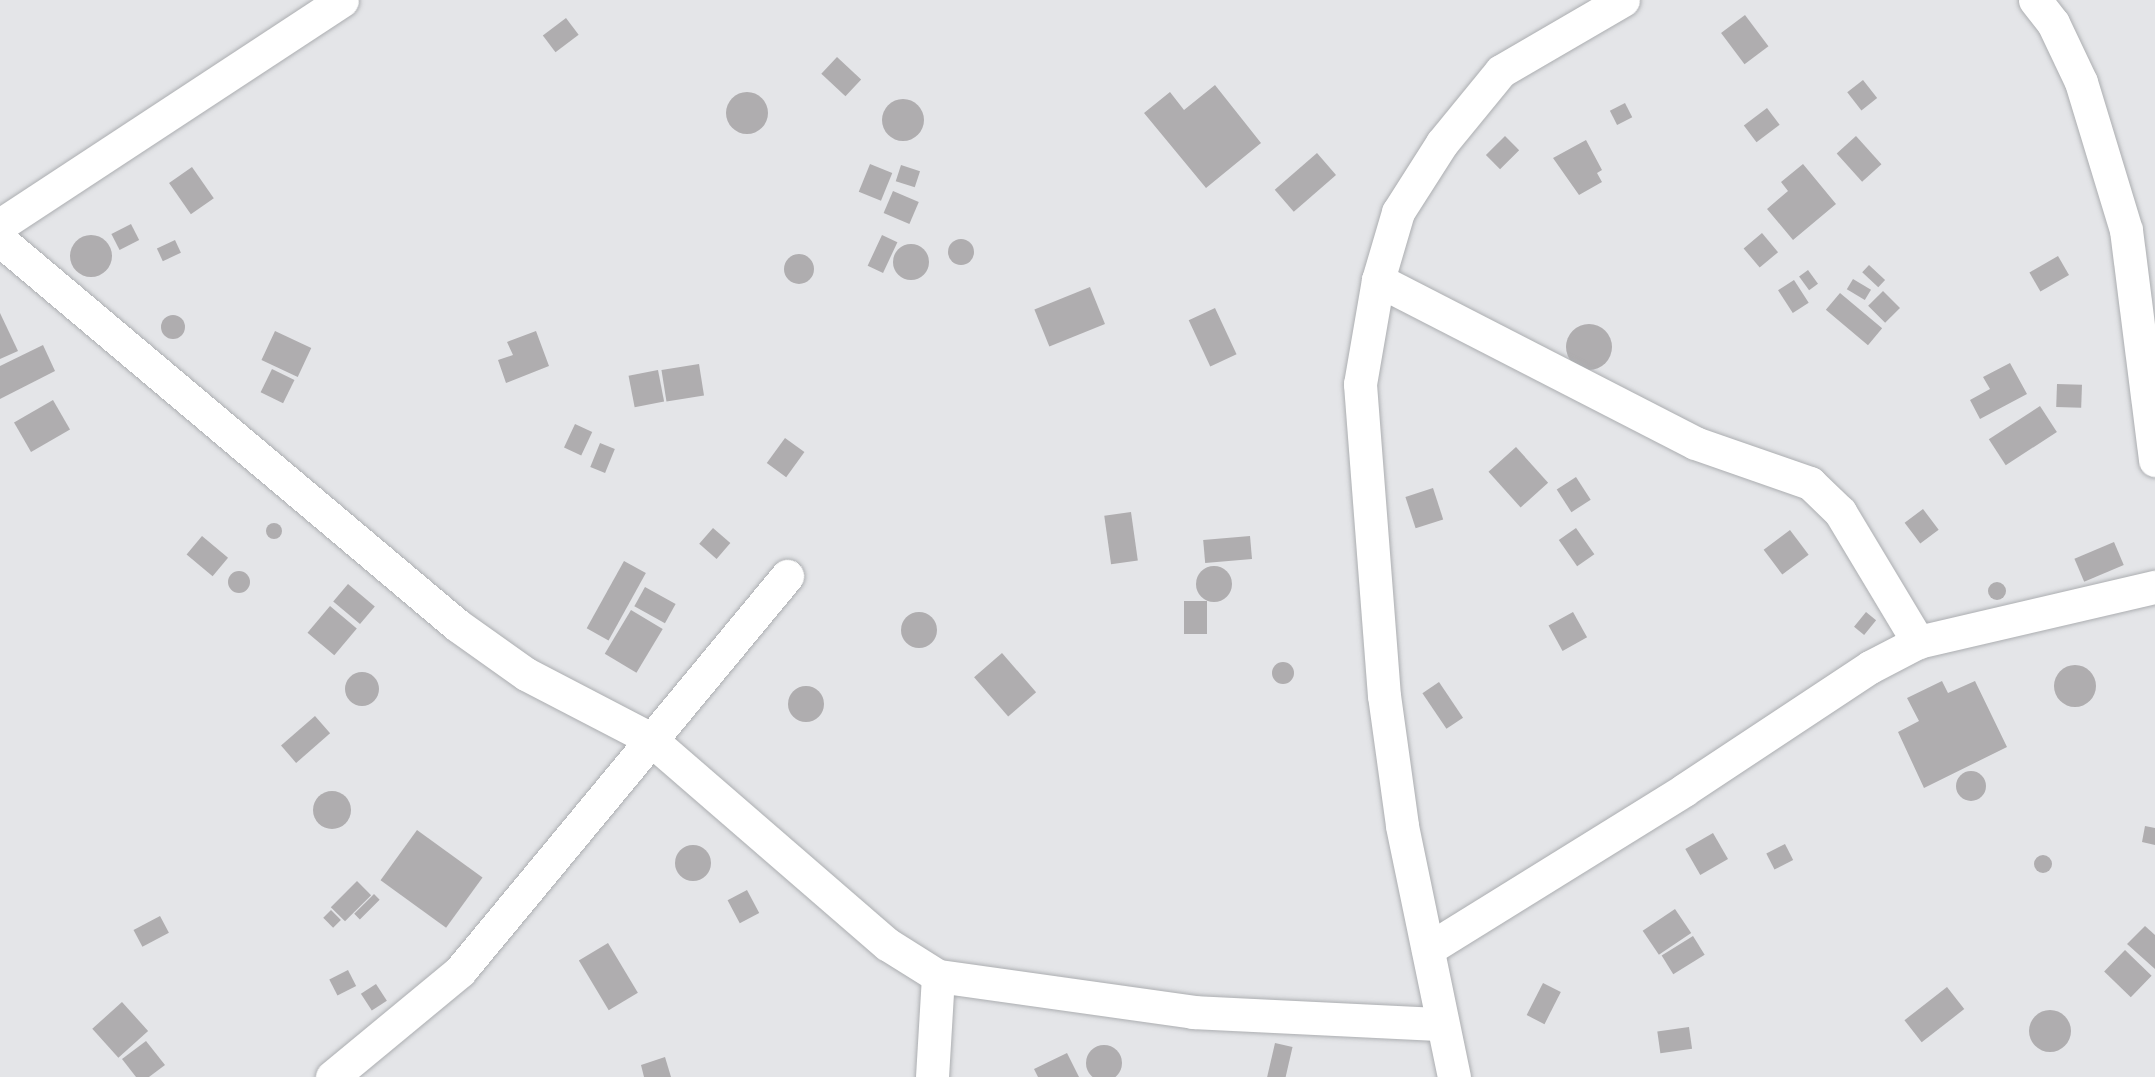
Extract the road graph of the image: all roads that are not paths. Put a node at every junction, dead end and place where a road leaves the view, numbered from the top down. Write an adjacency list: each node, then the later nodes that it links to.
1 (342, 0): 4 (street)
2 (1623, 0): 6 (street)
3 (2035, 0): 7 (street)
4 (0, 225)
5 (0, 240): 11 (street)
6 (1378, 280): 10 (street); 12 (street)
7 (2155, 460)
8 (787, 576): 11 (street)
9 (2155, 587): 10 (street)
10 (1918, 642): 12 (street)
11 (649, 738): 13 (street); 15 (street)
12 (1428, 949): 14 (street)
13 (938, 976): 14 (street); 16 (street)
14 (1442, 1024): 17 (street)
15 (332, 1077)
16 (932, 1077)
17 (1454, 1077)

